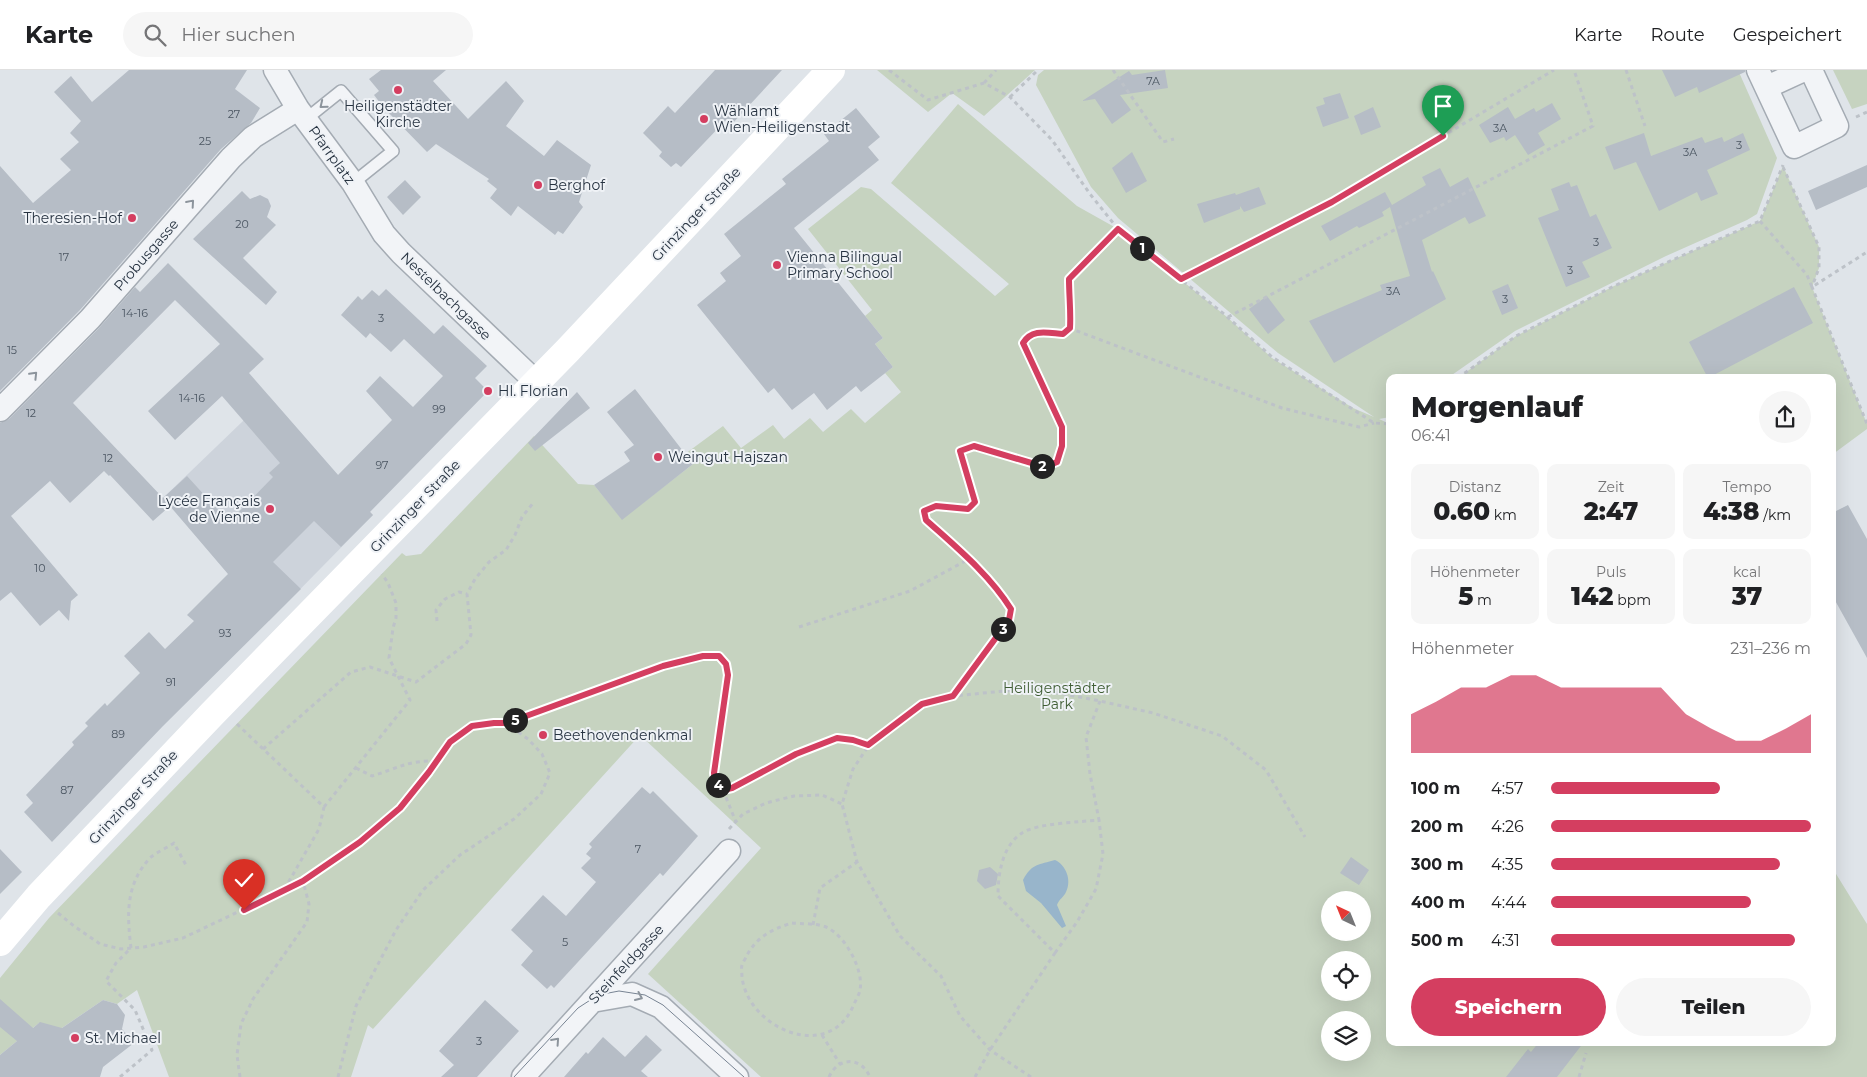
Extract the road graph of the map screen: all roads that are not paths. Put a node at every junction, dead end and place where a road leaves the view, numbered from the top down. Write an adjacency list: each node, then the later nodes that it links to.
1 (275, 70): 6 (street, Pfarrplatz)
2 (831, 70): 9 (street, Grinzinger Straße)
3 (1804, 70): 5 (street)
4 (1811, 70): 5 (street)
5 (1763, 79)
6 (302, 114): 7 (street, Pfarrplatz); 7 (lane, one-way to 6); 10 (street, Probusgasse, one-way to 6)
7 (353, 183): 8 (street, Pfarrplatz)
8 (365, 203): 9 (street, Nestelbachgasse)
9 (536, 382): 12 (street, Grinzinger Straße)
10 (0, 410)
11 (728, 851): 13 (street, Steinfeldgasse)
12 (0, 942)
13 (592, 1001): 14 (street, Steinfeldgasse, one-way to 13); 15 (street, one-way to 15)
14 (523, 1077)
15 (737, 1077)

